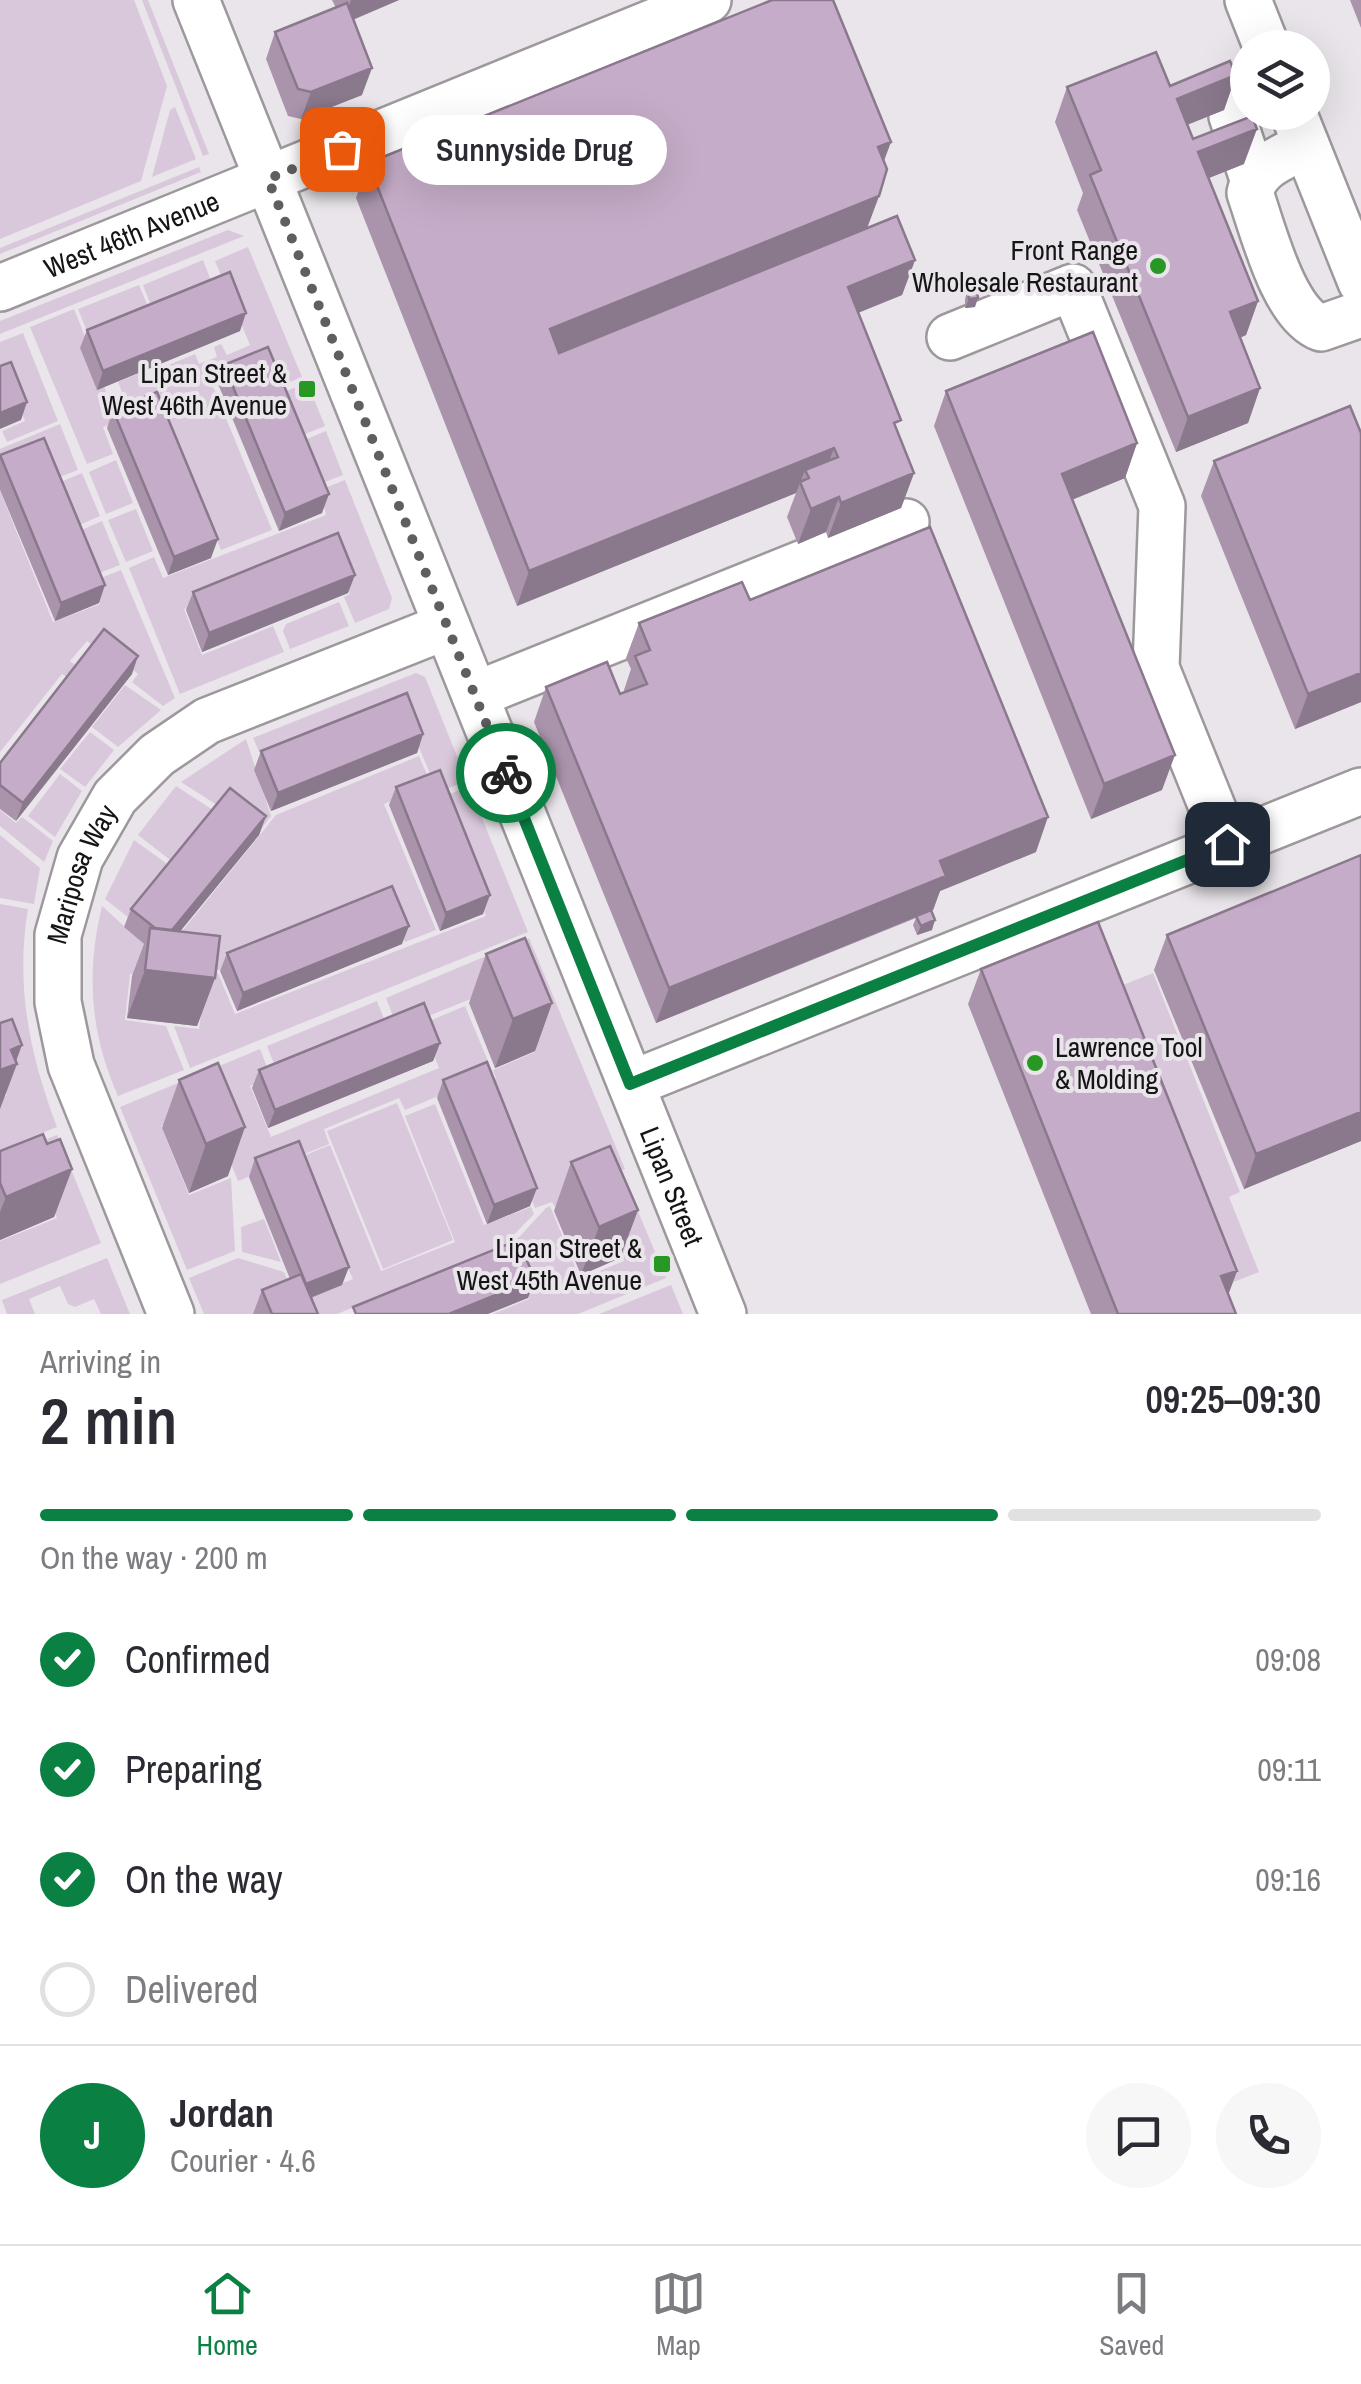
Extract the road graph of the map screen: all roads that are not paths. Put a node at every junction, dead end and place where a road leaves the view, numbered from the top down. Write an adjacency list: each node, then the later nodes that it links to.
1 (196, 0): 8 (street, Lipan Street)
2 (708, 0): 8 (street, West 46th Avenue)
3 (1248, 0): 4 (street)
4 (1260, 30)
5 (1237, 130): 9 (street)
6 (1299, 130): 9 (street)
7 (1300, 130): 10 (street)
8 (268, 179): 11 (street, West 46th Avenue); 15 (street, Lipan Street)
9 (1253, 179): 12 (street)
10 (1361, 282)
11 (0, 288)
12 (1361, 314)
13 (950, 337): 18 (street)
14 (906, 522): 16 (street)
15 (447, 626): 16 (street, Lipan Street); 20 (street, Mariposa Way)
16 (475, 695): 19 (street, Lipan Street)
17 (1361, 791): 18 (street)
18 (1227, 844): 19 (street)
19 (630, 1084): 21 (street, Lipan Street)
20 (170, 1314)
21 (722, 1314)

